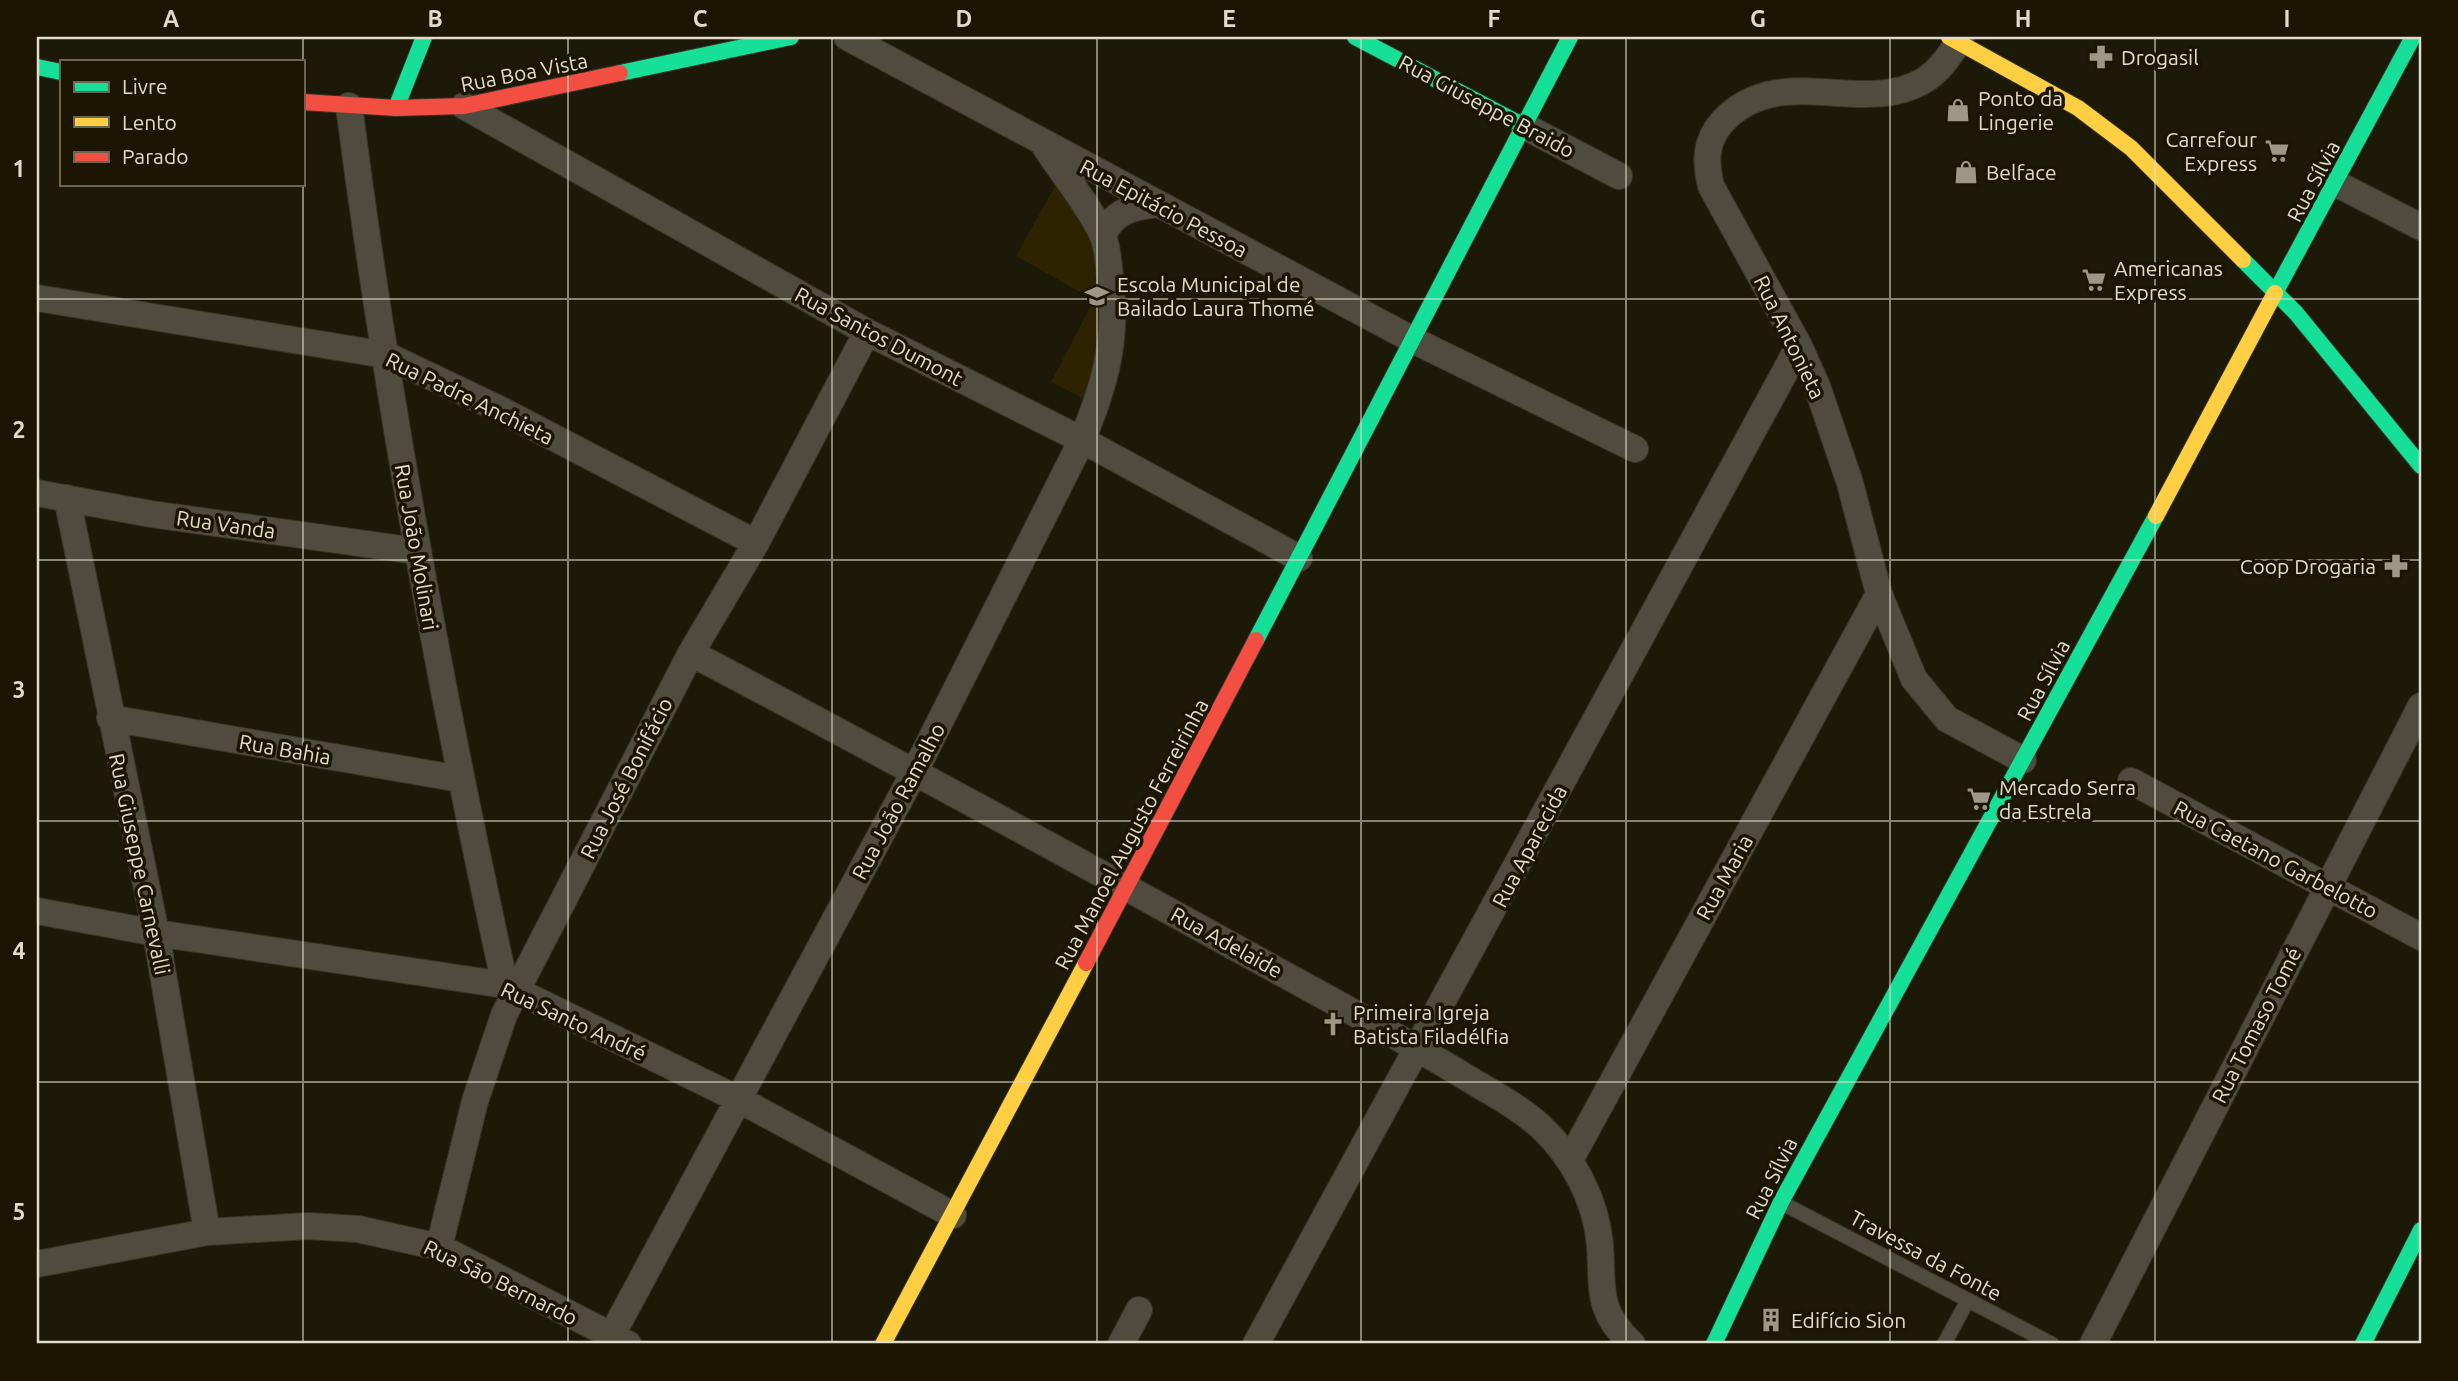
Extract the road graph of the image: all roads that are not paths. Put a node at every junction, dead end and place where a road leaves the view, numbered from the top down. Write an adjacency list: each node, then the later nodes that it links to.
1 (424, 37): 15 (main road)
2 (791, 37): 14 (main road, Rua Boa Vista)
3 (847, 37): 17 (street, Rua Epitácio Pessoa)
4 (1355, 37): 16 (main road, Rua Giuseppe Braido)
5 (1570, 37): 16 (main road, Rua Manoel Augusto Ferreirinha)
6 (2413, 37): 19 (main road, Rua Sílvia)
7 (1956, 38): 23 (main road); 27 (street, Rua Antonieta)
8 (37, 67): 9 (main road)
9 (60, 72)
10 (60, 80): 11 (main road)
11 (37, 81)
12 (304, 102): 13 (main road, Rua Boa Vista)
13 (349, 106): 15 (main road, Rua Boa Vista); 28 (street, Rua João Molinari)
14 (464, 106): 15 (main road, Rua Boa Vista); 25 (street, Rua Santos Dumont)
15 (396, 108)
16 (1524, 126): 18 (street, Rua Giuseppe Braido); 26 (main road, Rua Manoel Augusto Ferreirinha)
17 (1044, 145): 20 (street, Rua Epitácio Pessoa); 22 (street, Rua João Ramalho)
18 (1619, 176)
19 (2335, 183): 21 (street); 23 (main road, Rua Sílvia)
20 (1157, 204): 22 (street); 26 (street, Rua Epitácio Pessoa)
21 (2421, 227)
22 (1103, 235): 29 (street, Rua João Ramalho)
23 (2276, 292): 31 (main road); 41 (main road, Rua Sílvia)
24 (37, 298): 28 (street, Rua Padre Anchieta)
25 (867, 332): 29 (street, Rua Santos Dumont); 34 (street, Rua José Bonifácio)
26 (1413, 340): 30 (street, Rua Epitácio Pessoa); 36 (main road, Rua Manoel Augusto Ferreirinha)
27 (1799, 346): 37 (street, Rua Antonieta); 51 (street, Rua Aparecida)
28 (386, 355): 34 (street, Rua Padre Anchieta); 35 (street, Rua João Molinari)
29 (1082, 440): 36 (street, Rua Santos Dumont); 42 (street, Rua João Ramalho)
30 (1635, 449)
31 (2421, 466)
32 (37, 492): 33 (street, Rua Vanda)
33 (67, 498): 35 (street, Rua Vanda); 40 (street, Rua Giuseppe Carnevalli)
34 (756, 543): 38 (street, Rua José Bonifácio)
35 (416, 551): 43 (street, Rua João Molinari)
36 (1299, 558): 45 (main road, Rua Manoel Augusto Ferreirinha)
37 (1879, 594): 41 (street, Rua Antonieta); 53 (street, Rua Maria)
38 (691, 653): 42 (street, Rua Adelaide); 50 (street, Rua José Bonifácio)
39 (2421, 706): 46 (street, Rua Tomaso Tomé)
40 (110, 718): 43 (street, Rua Bahia); 48 (street, Rua Giuseppe Carnevalli)
41 (2023, 760): 54 (main road, Rua Sílvia)
42 (915, 771): 45 (street, Rua Adelaide); 52 (street, Rua João Ramalho)
43 (460, 779): 50 (street, Rua João Molinari)
44 (2131, 780): 46 (street, Rua Caetano Garbelotto)
45 (1127, 887): 51 (street, Rua Adelaide); 55 (main road, Rua Manoel Augusto Ferreirinha)
46 (2326, 887): 49 (street, Rua Caetano Garbelotto); 70 (street, Rua Tomaso Tomé)
47 (37, 911): 48 (street, Rua Santo André)
48 (156, 933): 50 (street, Rua Santo André); 57 (street, Rua Giuseppe Carnevalli)
49 (2421, 937)
50 (511, 987): 52 (street, Rua Santo André); 58 (street, Rua José Bonifácio)
51 (1419, 1049): 53 (street, Rua Adelaide); 65 (street, Rua Aparecida)
52 (738, 1099): 55 (street, Rua Santo André); 62 (street, Rua João Ramalho)
53 (1570, 1160): 66 (street, Rua Adelaide)
54 (1781, 1202): 60 (lane, Travessa da Fonte); 67 (main road, Rua Sílvia)
55 (953, 1215): 63 (main road, Rua Manoel Augusto Ferreirinha)
56 (2421, 1230): 71 (main road)
57 (207, 1232): 58 (street, Rua São Bernardo); 59 (street, Rua São Bernardo)
58 (439, 1247): 62 (street, Rua São Bernardo)
59 (37, 1264)
60 (1968, 1300): 68 (lane); 69 (lane, Travessa da Fonte)
61 (1139, 1310): 64 (street)
62 (615, 1341)
63 (883, 1344)
64 (1121, 1344)
65 (1256, 1344)
66 (1632, 1344)
67 (1714, 1344)
68 (1944, 1344)
69 (2052, 1344)
70 (2093, 1344)
71 (2363, 1344)

